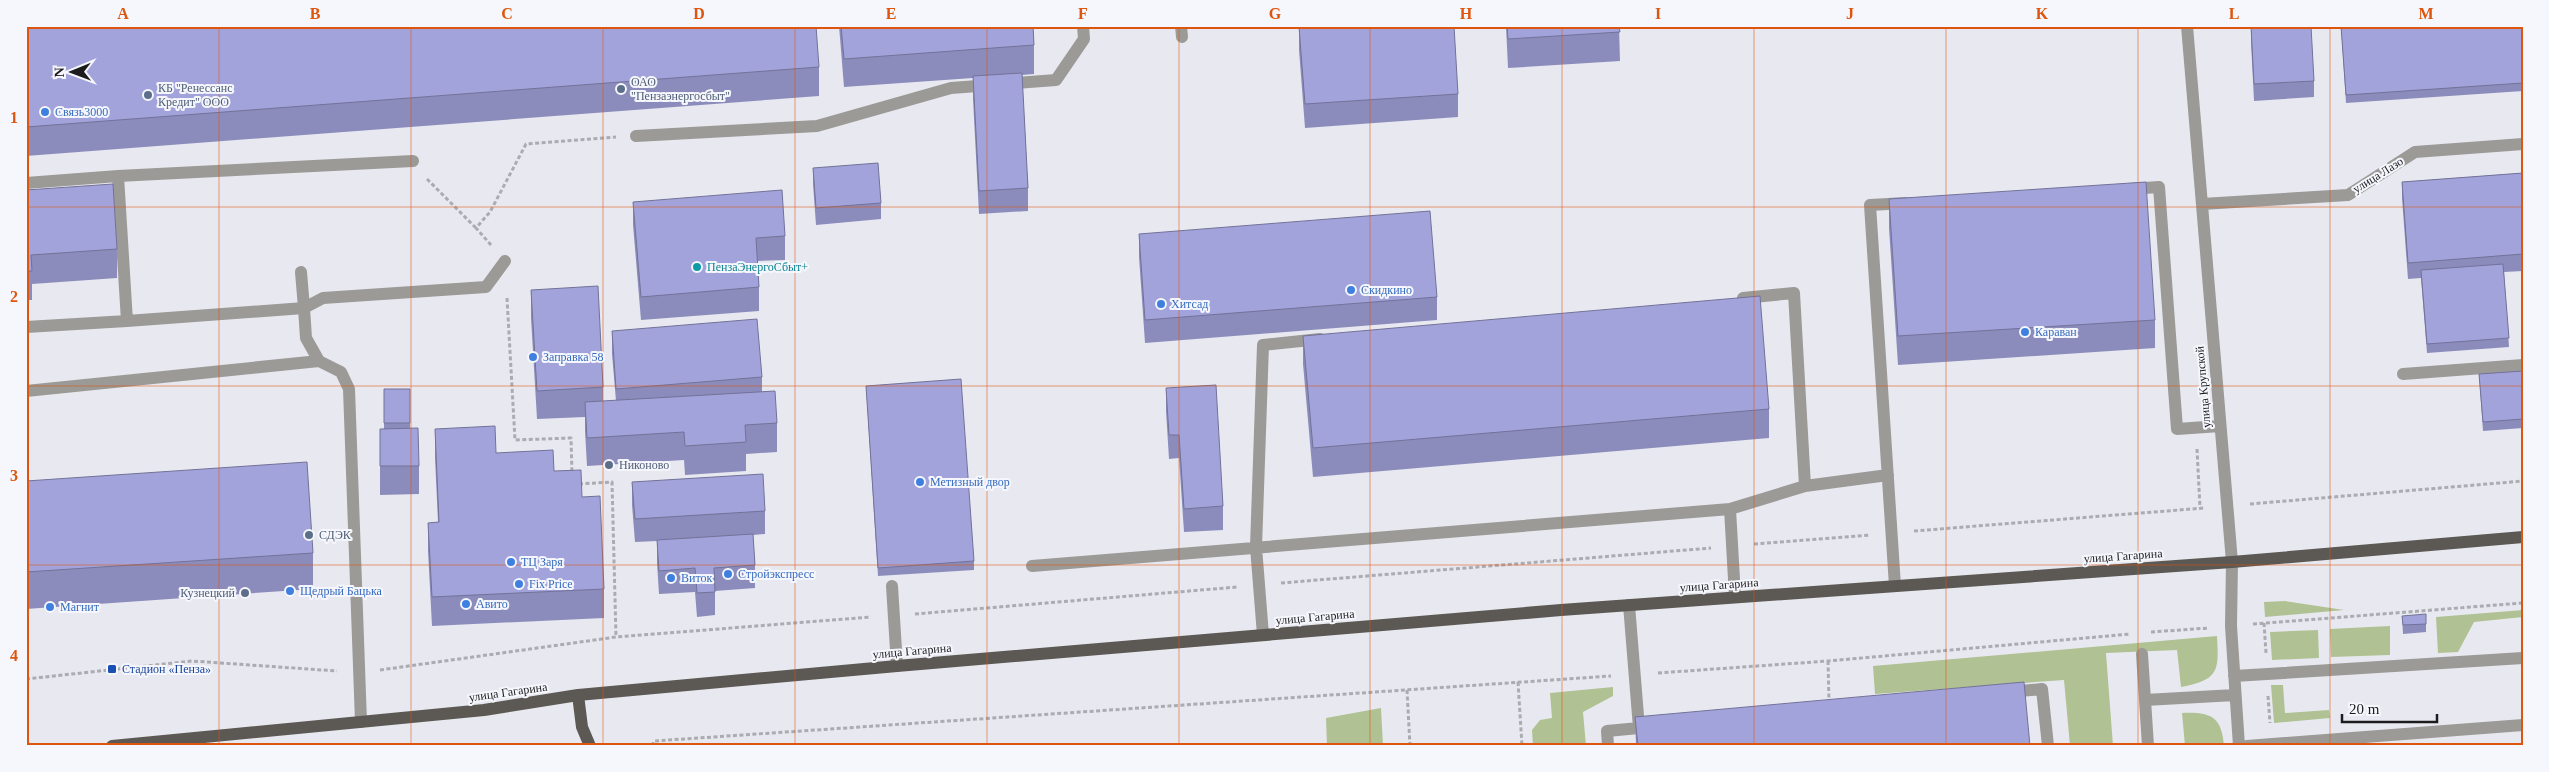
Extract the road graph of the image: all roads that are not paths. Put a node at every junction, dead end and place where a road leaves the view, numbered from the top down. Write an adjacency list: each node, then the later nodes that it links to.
1 (1083, 26): 3 (street)
2 (2187, 26): 10 (street, улица Крупской)
3 (636, 136)
4 (2523, 144): 10 (street, улица Лазо)
5 (413, 161): 6 (street)
6 (118, 176): 7 (street); 15 (street)
7 (26, 183)
8 (2119, 189): 22 (street)
9 (1920, 202): 23 (street)
10 (2202, 204): 22 (street, улица Крупской)
11 (505, 261): 14 (street)
12 (301, 272): 14 (street)
13 (1735, 298): 24 (street)
14 (304, 308): 15 (street); 18 (street)
15 (127, 321): 16 (street)
16 (26, 327)
17 (1332, 338): 27 (street)
18 (319, 360): 21 (street); 43 (street)
19 (2523, 364): 20 (street)
20 (2403, 374)
21 (26, 391)
22 (2220, 426): 28 (street, улица Крупской)
23 (1888, 475): 24 (street); 31 (street)
24 (1804, 486): 25 (street)
25 (1730, 509): 27 (street); 32 (street)
26 (2523, 537): 28 (main road, улица Гагарина)
27 (1256, 547): 29 (street); 34 (street)
28 (2232, 562): 31 (main road, улица Гагарина); 38 (street, улица Крупской)
29 (1032, 566)
30 (892, 586): 37 (street)
31 (1895, 586): 32 (main road, улица Гагарина)
32 (1735, 597): 33 (main road, улица Гагарина)
33 (1629, 605): 34 (main road, улица Гагарина); 47 (street)
34 (1263, 635): 37 (main road, улица Гагарина)
35 (2142, 654): 42 (street)
36 (2523, 658): 38 (street)
37 (897, 666): 40 (main road, улица Гагарина)
38 (2234, 676): 41 (street, улица Крупской)
39 (1994, 694): 48 (street)
40 (578, 695): 43 (main road, улица Гагарина); 46 (main road)
41 (2235, 695): 42 (street); 50 (street, улица Крупской)
42 (2145, 700): 49 (street)
43 (361, 722): 45 (main road, улица Гагарина)
44 (2523, 726): 51 (street)
45 (112, 746)
46 (590, 746)
47 (1608, 746)
48 (2048, 746)
49 (2148, 746)
50 (2239, 746)
51 (2247, 746)

